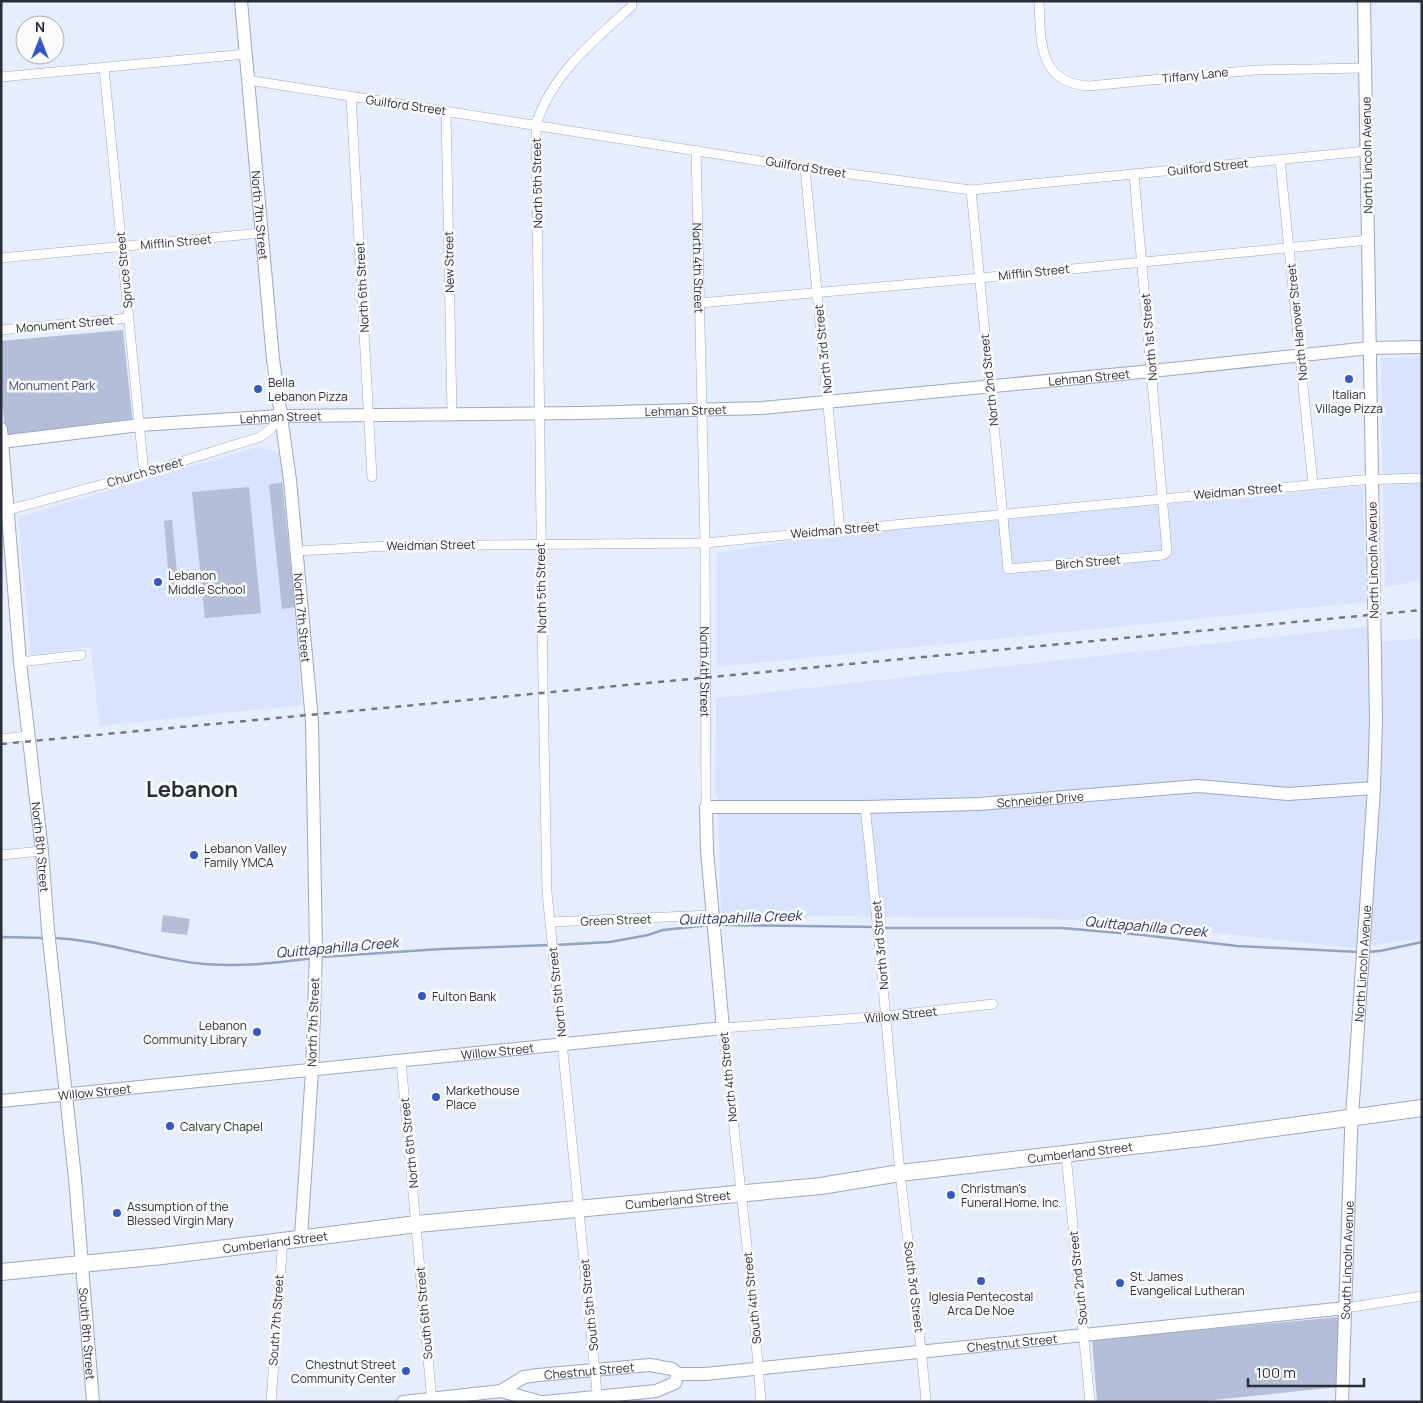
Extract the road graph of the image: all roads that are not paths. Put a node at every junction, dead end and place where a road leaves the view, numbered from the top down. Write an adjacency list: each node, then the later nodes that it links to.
1 (241, 1): 5 (street, North 7th Street)
2 (632, 1): 12 (street, North 5th Street)
3 (1039, 1): 7 (street, Tiffany Lane)
4 (1364, 1): 7 (street, North Lincoln Avenue)
5 (246, 54): 6 (street); 9 (street, North 7th Street)
6 (104, 68): 8 (street); 21 (street, Spruce Street)
7 (1365, 68): 14 (street, North Lincoln Avenue)
8 (1, 77)
9 (248, 80): 10 (street, Guilford Street); 19 (street, North 7th Street)
10 (351, 97): 11 (street, Guilford Street); 40 (street, North 6th Street)
11 (446, 111): 12 (street, Guilford Street); 38 (street, New Street)
12 (536, 124): 13 (street, Guilford Street); 37 (street, North 5th Street)
13 (696, 150): 16 (street, Guilford Street); 27 (street, North 4th Street)
14 (1367, 151): 15 (street, Guilford Street); 20 (street, North Lincoln Avenue)
15 (1280, 160): 17 (street, Guilford Street); 22 (street, North Hanover Street)
16 (805, 168): 18 (street, Guilford Street); 26 (street, North 3rd Street)
17 (1134, 175): 18 (street, Guilford Street); 24 (street, North 1st Street)
18 (971, 190): 25 (street, North 2nd Street)
19 (262, 234): 21 (street, Mifflin Street); 39 (street, North 7th Street)
20 (1368, 240): 22 (street, Mifflin Street); 31 (street, North Lincoln Avenue)
21 (122, 247): 23 (street, Mifflin Street); 28 (street, Spruce Street)
22 (1289, 247): 24 (street, Mifflin Street); 32 (street, North Hanover Street)
23 (1, 258)
24 (1142, 262): 25 (street, Mifflin Street); 33 (street, North 1st Street)
25 (980, 278): 26 (street, Mifflin Street); 34 (street, North 2nd Street)
26 (817, 293): 27 (street, Mifflin Street); 35 (street, North 3rd Street)
27 (699, 303): 36 (street, North 4th Street)
28 (129, 318): 29 (street, Monument Street); 41 (street, Spruce Street)
29 (1, 330)
30 (1422, 347): 31 (street, Lehman Street)
31 (1370, 348): 32 (street, Lehman Street); 47 (street, North Lincoln Avenue)
32 (1300, 355): 33 (street, Lehman Street); 48 (street, North Hanover Street)
33 (1152, 372): 34 (street, Lehman Street); 49 (street, North 1st Street)
34 (990, 385): 35 (street, Lehman Street); 51 (street, North 2nd Street)
35 (828, 403): 36 (street, Lehman Street); 52 (street, North 3rd Street)
36 (702, 410): 37 (street, Lehman Street); 53 (street, North 4th Street)
37 (539, 413): 38 (street, Lehman Street); 54 (street, North 5th Street)
38 (452, 414): 40 (street, Lehman Street)
39 (280, 416): 40 (street, Lehman Street); 41 (street, Lehman Street); 44 (street, Church Street); 55 (street, North 7th Street)
40 (369, 417): 45 (street, North 6th Street)
41 (140, 425): 43 (street, Lehman Street); 44 (street, Spruce Street)
42 (1, 429): 43 (street, North 8th Street)
43 (2, 442): 50 (street, North 8th Street)
44 (144, 473): 50 (street, Church Street)
45 (372, 477)
46 (1422, 478): 47 (street, Weidman Street)
47 (1371, 479): 48 (street, Weidman Street); 62 (street, North Lincoln Avenue)
48 (1313, 484): 49 (street, Weidman Street)
49 (1164, 498): 51 (street, Weidman Street); 56 (street, North 1st Street)
50 (4, 511): 59 (street, North 8th Street)
51 (1002, 514): 52 (street, Weidman Street); 57 (street, North 2nd Street)
52 (840, 530): 53 (street, Weidman Street)
53 (705, 542): 54 (street, Weidman Street); 63 (street, North 4th Street)
54 (541, 544): 55 (street, Weidman Street); 67 (street, North 5th Street)
55 (297, 551): 74 (street, North 7th Street)
56 (1167, 552): 57 (street, Birch Street)
57 (1008, 569)
58 (81, 655): 59 (street)
59 (20, 662): 60 (street, North 8th Street)
60 (28, 736): 61 (street); 65 (street, North 8th Street)
61 (1, 738)
62 (1374, 788): 64 (street, Schneider Drive); 78 (street, North Lincoln Avenue)
63 (706, 807): 64 (street, Schneider Drive); 68 (street, North 4th Street)
64 (865, 807): 70 (street, North 3rd Street)
65 (42, 850): 66 (street); 75 (street, North 8th Street)
66 (1, 855)
67 (550, 922): 68 (street, Green Street); 72 (street, North 5th Street)
68 (713, 922): 71 (street, North 4th Street)
69 (993, 1004): 70 (street, Willow Street)
70 (886, 1016): 71 (street, Willow Street); 80 (street, North 3rd Street)
71 (723, 1028): 72 (street, Willow Street); 81 (street, North 4th Street)
72 (563, 1044): 73 (street, Willow Street); 82 (street, North 5th Street)
73 (401, 1062): 74 (street, Willow Street); 83 (street, North 6th Street)
74 (312, 1071): 75 (street, Willow Street); 84 (street, North 7th Street)
75 (65, 1095): 76 (street, Willow Street); 86 (street, North 8th Street)
76 (1, 1101)
77 (1422, 1108): 78 (highway, Cumberland Street)
78 (1353, 1118): 79 (highway, Cumberland Street); 89 (street, South Lincoln Avenue)
79 (1066, 1154): 80 (highway, Cumberland Street); 90 (street, South 2nd Street)
80 (900, 1173): 81 (highway, Cumberland Street); 91 (street, South 3rd Street)
81 (741, 1194): 82 (highway, Cumberland Street); 92 (street, South 4th Street)
82 (580, 1208): 83 (highway, Cumberland Street); 93 (street, South 5th Street)
83 (417, 1224): 84 (highway, Cumberland Street); 96 (street, South 6th Street)
84 (301, 1237): 85 (highway, Cumberland Street)
85 (282, 1239): 86 (highway, Cumberland Street); 99 (street, South 7th Street)
86 (81, 1264): 87 (highway, Cumberland Street); 98 (street, South 8th Street)
87 (1, 1272)
88 (1422, 1296): 89 (street)
89 (1346, 1308): 90 (street, Chestnut Street); 105 (street, South Lincoln Avenue)
90 (1083, 1336): 91 (street, Chestnut Street); 104 (street, South 2nd Street)
91 (922, 1352): 92 (street, Chestnut Street); 103 (street, South 3rd Street)
92 (759, 1368): 94 (street, Chestnut Street); 102 (street, South 4th Street)
93 (595, 1370): 94 (street, Chestnut Street); 95 (street, Chestnut Street); 97 (street, South 5th Street)
94 (678, 1374): 97 (street, Chestnut Street)
95 (502, 1391): 96 (street, Chestnut Street); 101 (street, Chestnut Street)
96 (432, 1400): 100 (street, Chestnut Street)
97 (598, 1400): 101 (street, Chestnut Street)
98 (93, 1402)
99 (270, 1402)
100 (403, 1402)
101 (543, 1402)
102 (761, 1402)
103 (926, 1402)
104 (1090, 1402)
105 (1342, 1402)

